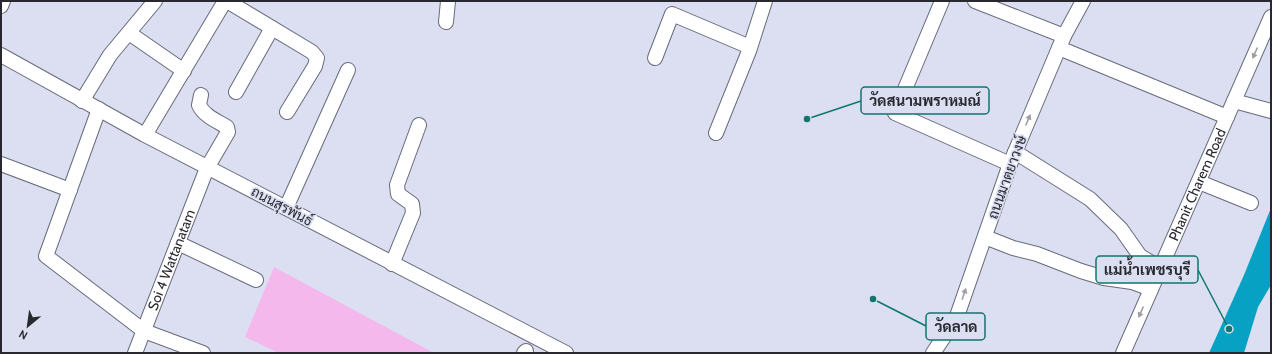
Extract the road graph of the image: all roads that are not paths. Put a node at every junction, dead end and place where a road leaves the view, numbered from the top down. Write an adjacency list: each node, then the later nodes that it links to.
1 (3, 1): 9 (street)
2 (154, 1): 13 (street)
3 (226, 1): 12 (street); 19 (street)
4 (448, 1): 11 (street)
5 (765, 1): 15 (street)
6 (942, 1): 31 (street)
7 (974, 1): 14 (street)
8 (1083, 1): 14 (street, ถนนมาตยาวงษ์)
9 (1, 6)
10 (1271, 17): 23 (street, Phanit Charem Road, one-way to 23)
11 (446, 22)
12 (272, 28): 20 (street); 26 (street)
13 (129, 33): 19 (street); 22 (street)
14 (1061, 42): 27 (street); 31 (street, ถนนมาตยาวงษ์, one-way to 14)
15 (750, 47): 17 (street); 29 (street)
16 (1, 56): 22 (street, ถนนสุรพันธ์)
17 (655, 58)
18 (348, 70): 37 (street)
19 (184, 71): 30 (street)
20 (236, 92)
21 (201, 95): 33 (street, Soi 4 Wattanatam)
22 (82, 100): 24 (street, ถนนสุรพันธ์)
23 (1234, 101): 25 (street); 27 (street, Phanit Charem Road)
24 (99, 109): 30 (street, ถนนสุรพันธ์); 35 (street)
25 (1271, 111)
26 (287, 112)
27 (1227, 117): 34 (street, Phanit Charem Road)
28 (419, 125): 40 (street)
29 (716, 133)
30 (145, 135): 33 (street, ถนนสุรพันธ์)
31 (1012, 158): 38 (street, ถนนมาตยาวงษ์); 41 (street)
32 (1, 164): 35 (street)
33 (207, 168): 37 (street, ถนนสุรพันธ์); 39 (street, Soi 4 Wattanatam)
34 (1199, 182): 36 (street); 41 (street, Phanit Charem Road)
35 (70, 190): 44 (street)
36 (1251, 204)
37 (286, 208): 40 (street, ถนนสุรพันธ์)
38 (985, 237): 43 (street); 45 (street, ถนนมาตยาวงษ์, one-way to 38)
39 (178, 243): 42 (street); 44 (street, Soi 4 Wattanatam)
40 (392, 264): 48 (street, ถนนสุรพันธ์)
41 (1160, 268): 43 (street, Phanit Charem Road)
42 (256, 280)
43 (1151, 289): 49 (street, Phanit Charem Road, one-way to 49)
44 (144, 331): 46 (street, Soi 4 Wattanatam); 47 (street)
45 (938, 352)
46 (135, 353)
47 (203, 353)
48 (566, 353)
49 (1123, 353)

